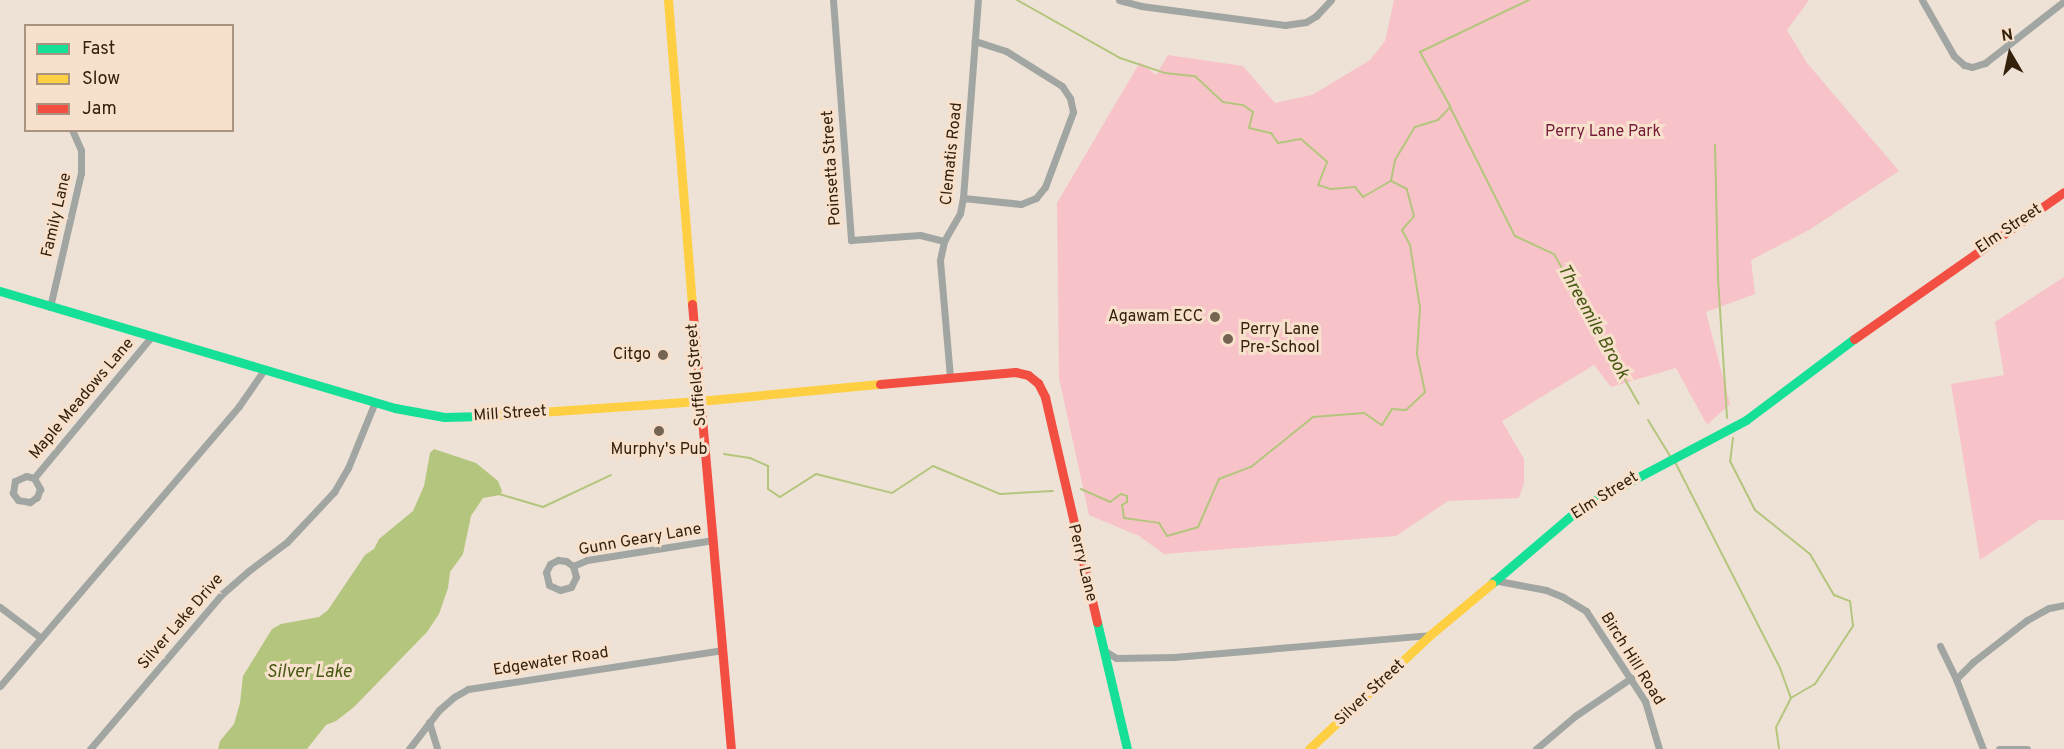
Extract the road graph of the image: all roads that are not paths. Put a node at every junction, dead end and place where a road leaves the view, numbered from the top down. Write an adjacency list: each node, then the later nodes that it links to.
1 (668, 0): 19 (street, Suffield Street)
2 (832, 0): 12 (street, Poinsetta Street)
3 (978, 0): 8 (street, Clematis Road)
4 (1119, 0): 5 (street)
5 (1331, 0)
6 (1922, 0): 7 (street)
7 (2064, 1)
8 (975, 41): 11 (street, Clematis Road); 11 (street)
9 (73, 132): 14 (street, Family Lane)
10 (2064, 192): 24 (street, Elm Street)
11 (963, 198): 12 (street, Clematis Road)
12 (944, 241): 17 (street, Clematis Road)
13 (0, 291): 14 (street, Mill Street)
14 (50, 308): 15 (street, Mill Street)
15 (151, 337): 16 (street, Mill Street); 21 (street, Maple Meadows Lane)
16 (264, 370): 20 (street, Mill Street); 28 (street)
17 (950, 377): 18 (street, Mill Street); 19 (street, Mill Street)
18 (1034, 379): 31 (street, Perry Lane)
19 (699, 401): 20 (street, Mill Street); 22 (street, Suffield Street)
20 (375, 402): 36 (street, Silver Lake Drive)
21 (34, 478)
22 (713, 540): 23 (street, Gunn Geary Lane); 30 (street, Suffield Street)
23 (573, 566): 23 (street, Gunn Geary Lane)
24 (1493, 580): 27 (street, Elm Street); 32 (street, Birch Hill Road)
25 (2064, 605): 33 (street)
26 (0, 607): 28 (street)
27 (1430, 635): 31 (street); 41 (street, Silver Street)
28 (41, 638): 34 (street)
29 (1940, 646): 33 (street)
30 (723, 650): 35 (street, Edgewater Road); 39 (street, Suffield Street)
31 (1105, 651): 40 (street, Perry Lane)
32 (1631, 678): 42 (street); 43 (street, Birch Hill Road)
33 (1956, 679): 44 (street)
34 (0, 687)
35 (429, 722): 37 (street, Edgewater Road); 38 (street)
36 (90, 749)
37 (409, 749)
38 (437, 749)
39 (731, 749)
40 (1127, 749)
41 (1309, 749)
42 (1536, 749)
43 (1659, 749)
44 (1983, 749)
45 (1999, 749): 46 (street)
46 (2027, 749)

